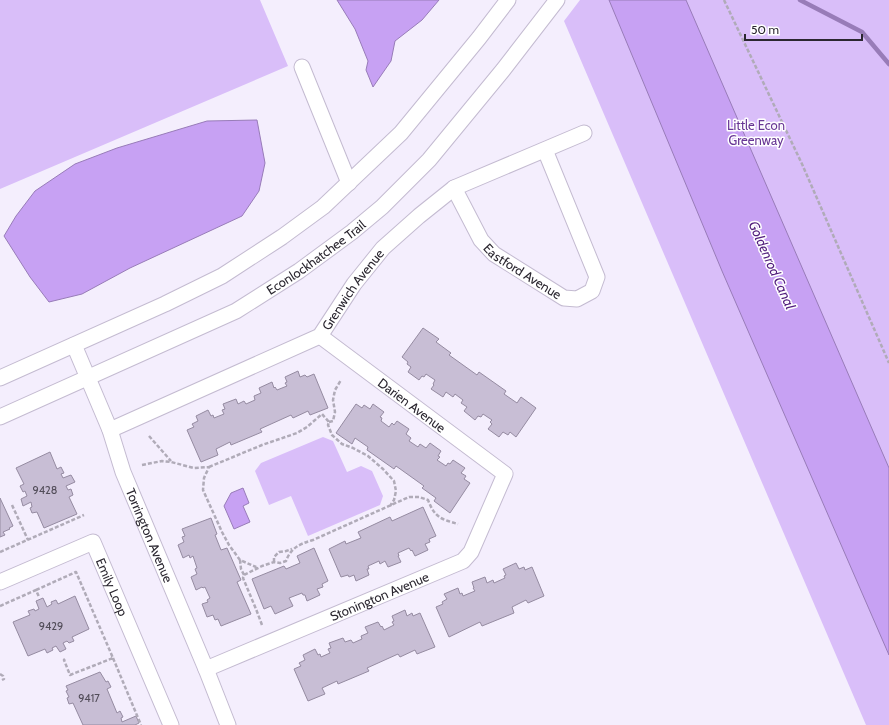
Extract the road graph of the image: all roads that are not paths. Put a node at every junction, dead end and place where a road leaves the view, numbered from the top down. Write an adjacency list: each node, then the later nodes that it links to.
1 (508, 0): 6 (street)
2 (557, 0): 10 (street, Econlockhatchee Trail)
3 (302, 67): 6 (street)
4 (584, 133): 5 (street, Grenwich Avenue)
5 (545, 150): 7 (street, Grenwich Avenue); 7 (street, Eastford Avenue)
6 (349, 183): 9 (street)
7 (454, 188): 8 (street, Grenwich Avenue)
8 (320, 336): 13 (street, Grenwich Avenue); 14 (street, Darien Avenue)
9 (74, 345): 10 (street, Torrington Avenue); 11 (street)
10 (87, 377): 12 (street, Econlockhatchee Trail); 13 (street, Torrington Avenue)
11 (0, 378)
12 (0, 417)
13 (110, 430): 16 (street, Torrington Avenue)
14 (505, 474): 16 (street, Stonington Avenue)
15 (0, 582): 17 (street, Emily Loop)
16 (206, 669): 18 (street, Torrington Avenue)
17 (171, 725)
18 (228, 725)

